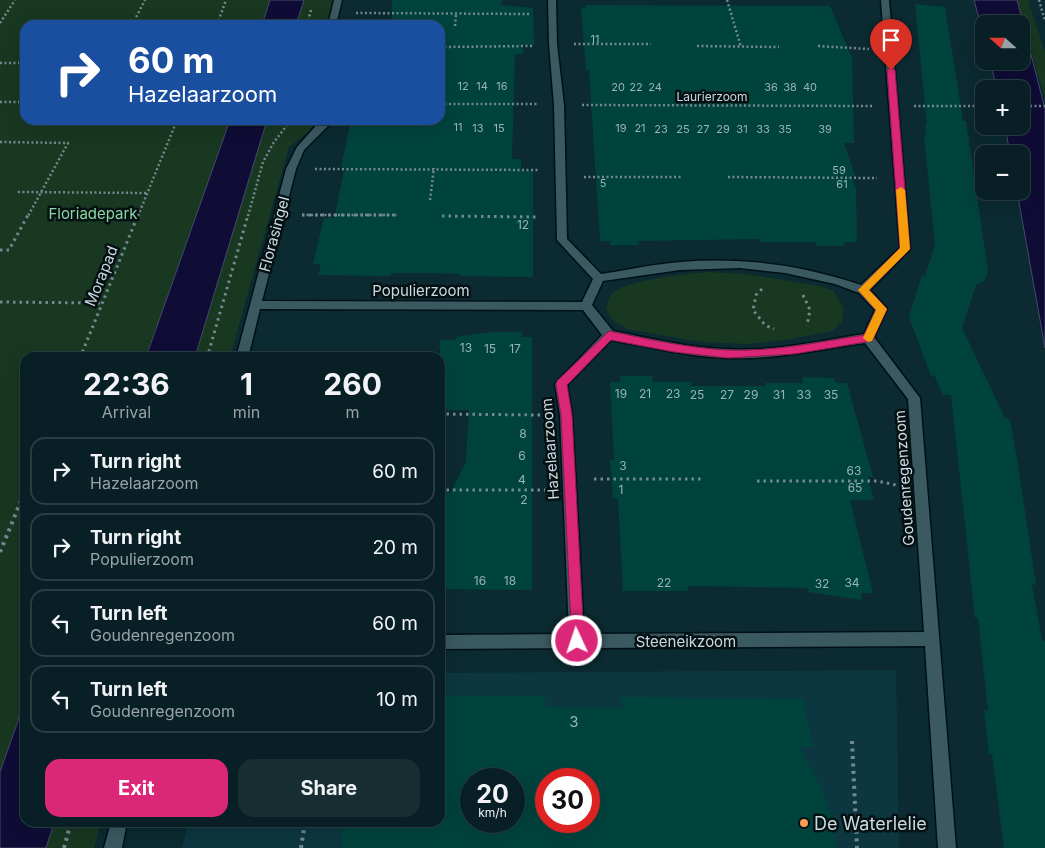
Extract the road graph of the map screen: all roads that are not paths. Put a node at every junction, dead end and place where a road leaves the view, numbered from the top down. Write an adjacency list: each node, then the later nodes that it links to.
1 (338, 0): 4 (street)
2 (552, 0): 6 (street)
3 (885, 0): 7 (street)
4 (333, 20)
5 (324, 125): 8 (street, Florasingel)
6 (599, 278): 7 (street); 9 (street)
7 (863, 290): 11 (street)
8 (256, 305): 9 (street, Populierzoom); 12 (street, Florasingel)
9 (586, 306): 10 (street)
10 (609, 335): 11 (street); 14 (street, Hazelaarzoom)
11 (868, 338): 13 (street, Goudenregenzoom)
12 (244, 352)
13 (932, 639): 14 (street, Steeneikzoom); 18 (street, Goudenregenzoom)
14 (577, 641): 15 (street, Steeneikzoom)
15 (445, 642)
16 (118, 827): 17 (street)
17 (112, 848)
18 (947, 848)

